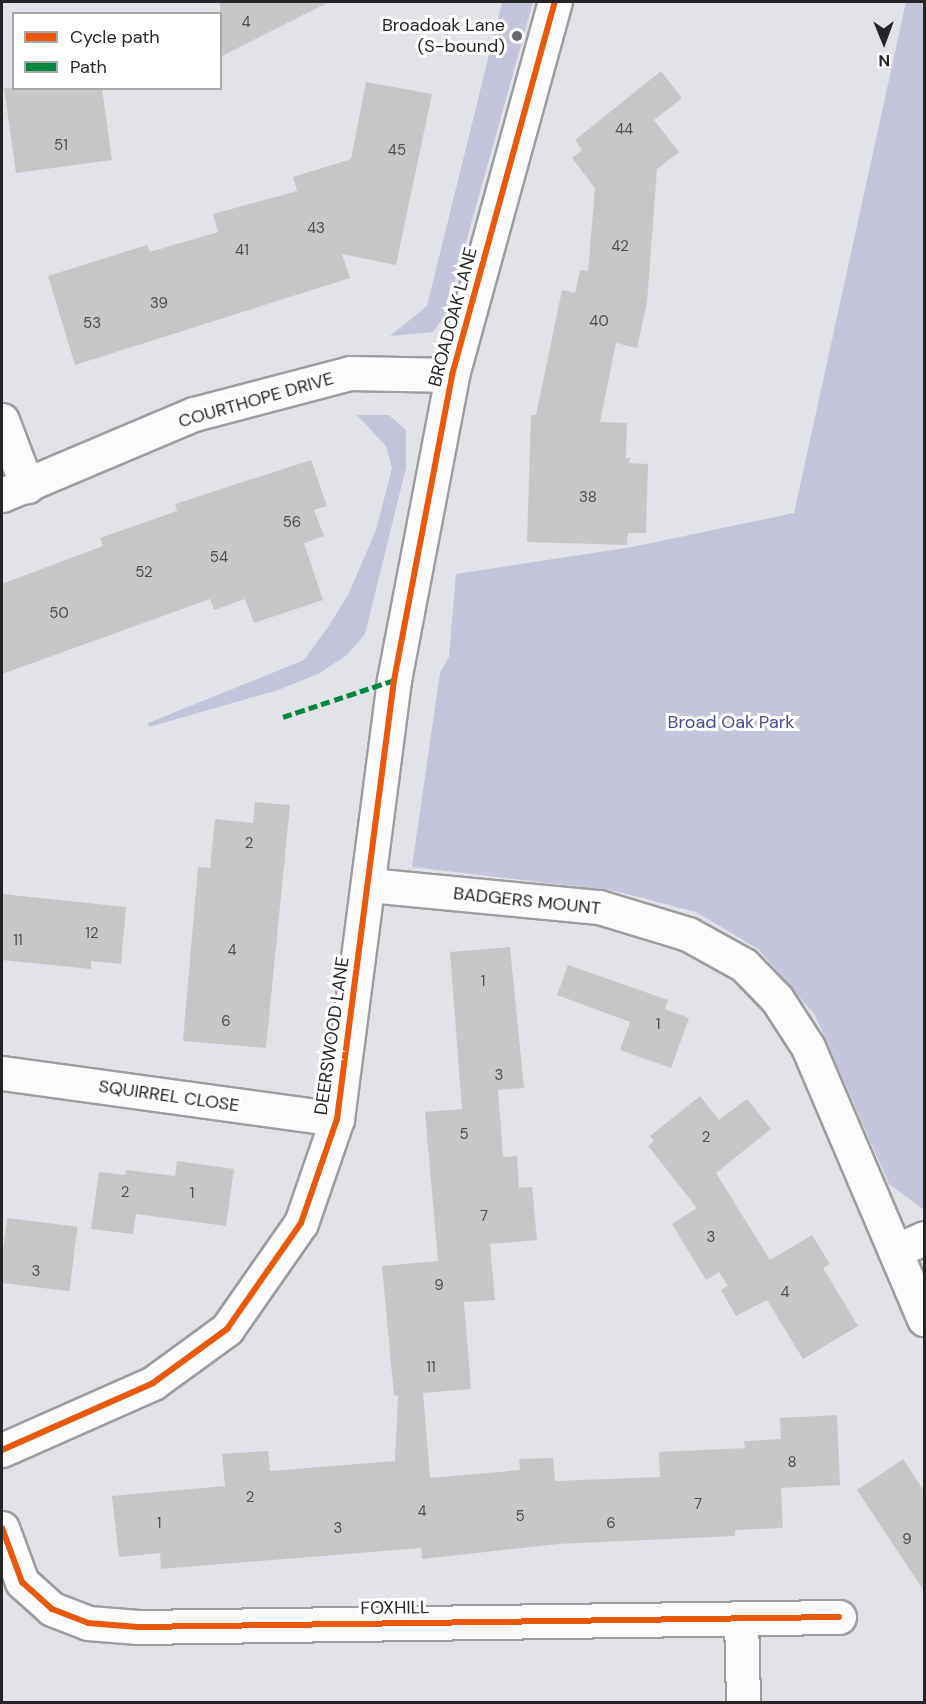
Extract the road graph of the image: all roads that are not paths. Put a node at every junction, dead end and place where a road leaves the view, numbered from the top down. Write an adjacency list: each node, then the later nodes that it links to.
1 (555, 2): 2 (street, BROADOAK LANE)
2 (452, 375): 4 (street, COURTHOPE DRIVE); 5 (street, BROADOAK LANE)
3 (2, 420): 4 (street)
4 (14, 491)
5 (394, 680): 6 (street, DEERSWOOD LANE)
6 (369, 885): 8 (street, DEERSWOOD LANE); 9 (street, BADGERS MOUNT)
7 (2, 1073): 8 (street, SQUIRREL CLOSE)
8 (337, 1119): 11 (street, DEERSWOOD LANE)
9 (910, 1244): 10 (street, BADGERS MOUNT)
10 (924, 1319)
11 (2, 1450)
12 (2, 1528): 14 (street, FOXHILL)
13 (839, 1617): 14 (street, FOXHILL)
14 (741, 1618): 15 (street)
15 (743, 1698)

